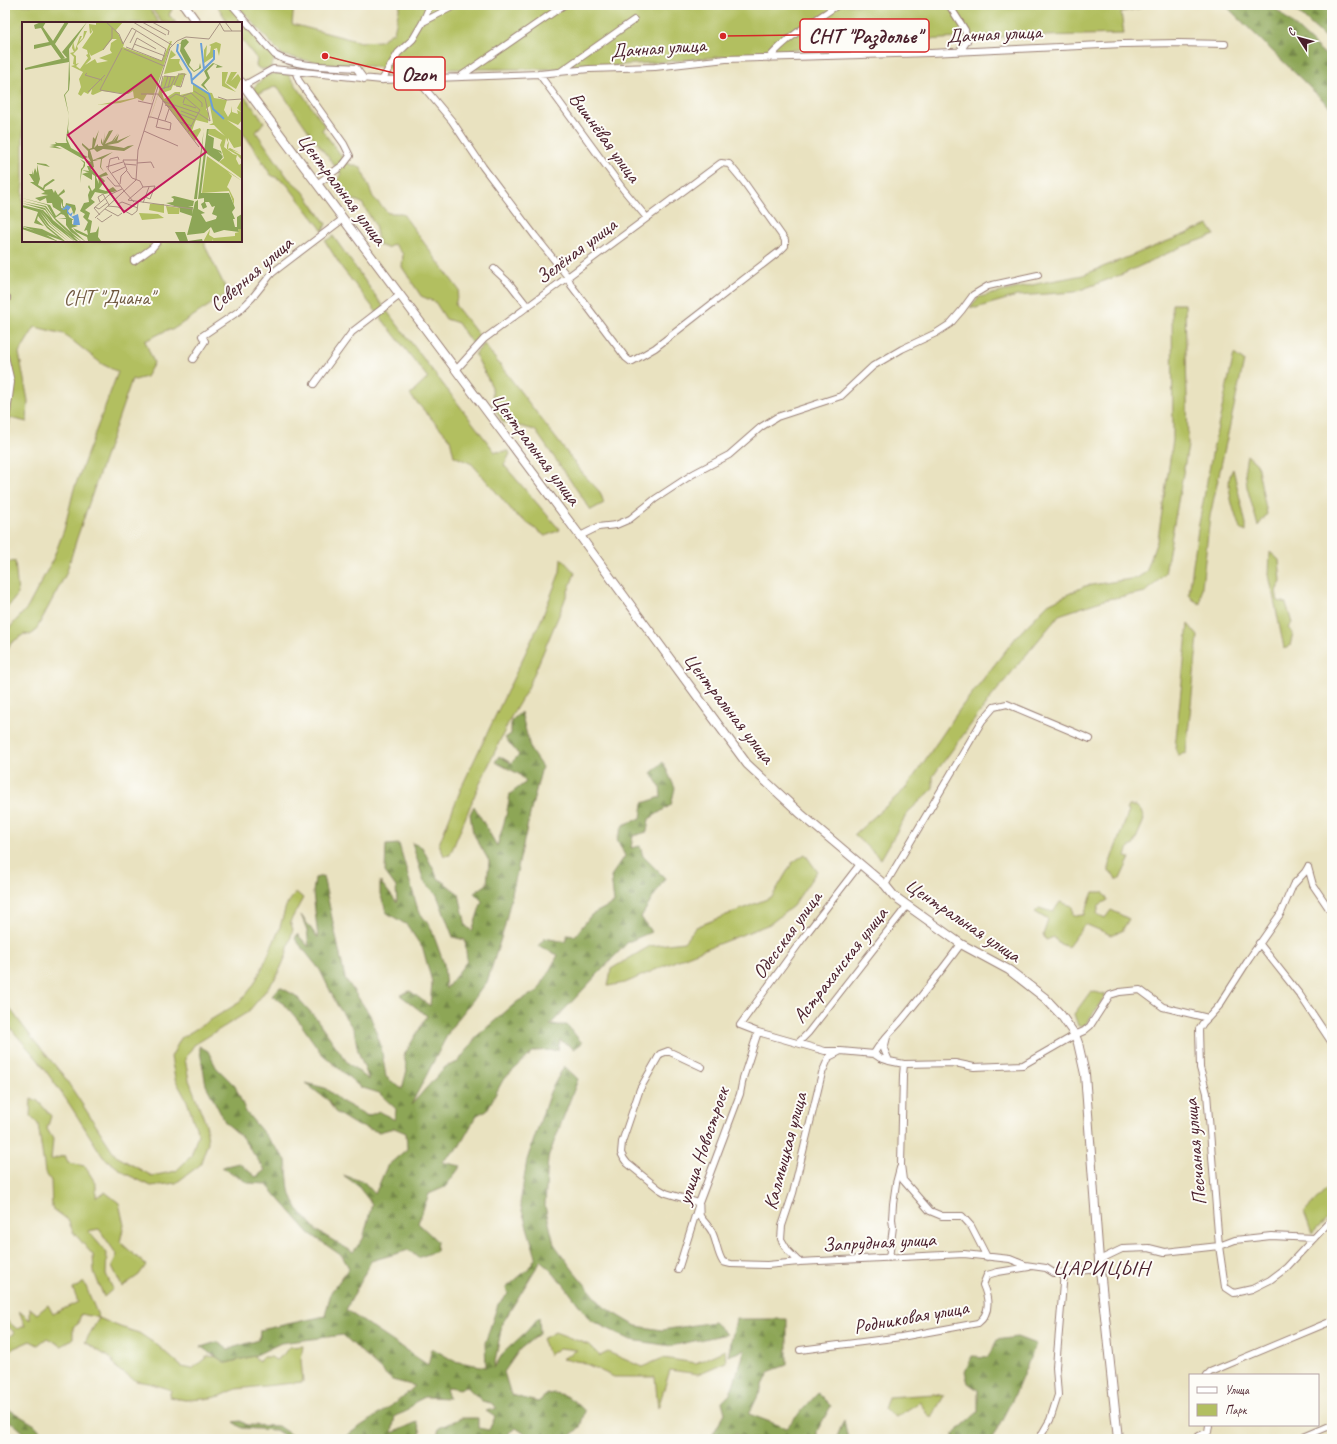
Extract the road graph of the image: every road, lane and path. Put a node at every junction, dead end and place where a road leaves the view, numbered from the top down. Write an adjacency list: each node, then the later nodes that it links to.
1 (184, 5): 9 (street)
2 (232, 5): 18 (street)
3 (430, 5): 10 (street)
4 (456, 5): 10 (street)
5 (564, 5): 17 (street)
6 (838, 5): 13 (street)
7 (949, 5): 12 (street)
8 (634, 20): 15 (street)
9 (196, 22)
10 (423, 22): 20 (street)
11 (1225, 44): 12 (street, Дачная улица)
12 (960, 51): 13 (street, Дачная улица)
13 (768, 58): 15 (street, Дачная улица)
14 (295, 71): 18 (street, Дачная улица); 21 (street, Дачная улица); 22 (street)
15 (559, 72): 16 (street, Дачная улица)
16 (539, 74): 17 (street, Дачная улица); 23 (street, Вишнёвая улица)
17 (460, 77): 19 (street, Дачная улица)
18 (364, 79): 20 (street, Дачная улица)
19 (417, 79): 20 (street, Дачная улица); 29 (street)
20 (382, 80)
21 (242, 85): 22 (street, Центральная улица)
22 (317, 184): 24 (street, Центральная улица)
23 (647, 218): 29 (street, Зелёная улица); 29 (street, Зелёная улица)
24 (343, 219): 30 (street, Центральная улица); 35 (street, Северная улица)
25 (157, 242): 26 (street)
26 (134, 261)
27 (494, 269): 33 (street)
28 (1038, 275): 39 (street)
29 (568, 277): 33 (street, Зелёная улица)
30 (400, 295): 36 (street, Центральная улица); 37 (street)
31 (7, 298): 32 (street)
32 (5, 306)
33 (528, 307): 36 (street, Зелёная улица)
34 (5, 356): 38 (street)
35 (192, 358)
36 (456, 370): 39 (street, Центральная улица)
37 (314, 384)
38 (5, 423)
39 (580, 536): 41 (street, Центральная улица)
40 (1090, 739): 42 (street)
41 (860, 864): 42 (street, Центральная улица); 48 (street, Одесская улица)
42 (885, 885): 43 (street, Центральная улица)
43 (907, 906): 46 (street, Центральная улица); 51 (street, Астраханская улица)
44 (1332, 913): 45 (street, Песчаная улица)
45 (1259, 943): 47 (street, Песчаная улица); 52 (street)
46 (961, 944): 49 (street, Центральная улица); 50 (street)
47 (1208, 1018): 49 (street); 62 (street, Песчаная улица)
48 (758, 1032): 51 (street); 59 (street, улица Новостроек)
49 (1075, 1035): 56 (street); 65 (street, Центральная улица)
50 (887, 1037): 54 (street); 55 (street)
51 (798, 1043): 53 (street)
52 (1332, 1043)
53 (841, 1051): 54 (street); 66 (street, Калмыцкая улица)
54 (874, 1054): 55 (street)
55 (889, 1061): 56 (street)
56 (904, 1064): 58 (street)
57 (702, 1067): 59 (street)
58 (901, 1165): 63 (street); 64 (street)
59 (699, 1203): 66 (street, Запрудная улица); 69 (street, улица Новостроек)
60 (1332, 1219): 61 (street)
61 (1314, 1238): 62 (street); 62 (street, Песчаная улица)
62 (1219, 1246): 65 (street)
63 (987, 1257): 64 (street, Запрудная улица); 67 (street, Запрудная улица)
64 (889, 1258): 66 (street, Запрудная улица)
65 (1099, 1260): 68 (street, Центральная улица)
66 (799, 1262)
67 (1032, 1266): 70 (street, Запрудная улица); 72 (street, Родниковая улица)
68 (1100, 1269): 70 (street, Запрудная улица); 78 (street, Центральная улица)
69 (678, 1270)
70 (1064, 1272): 77 (street)
71 (1332, 1321): 73 (street)
72 (800, 1350)
73 (1208, 1374)
74 (1332, 1425): 79 (street)
75 (1209, 1426): 76 (street)
76 (1199, 1436)
77 (1039, 1439)
78 (1118, 1439)
79 (1299, 1439)

